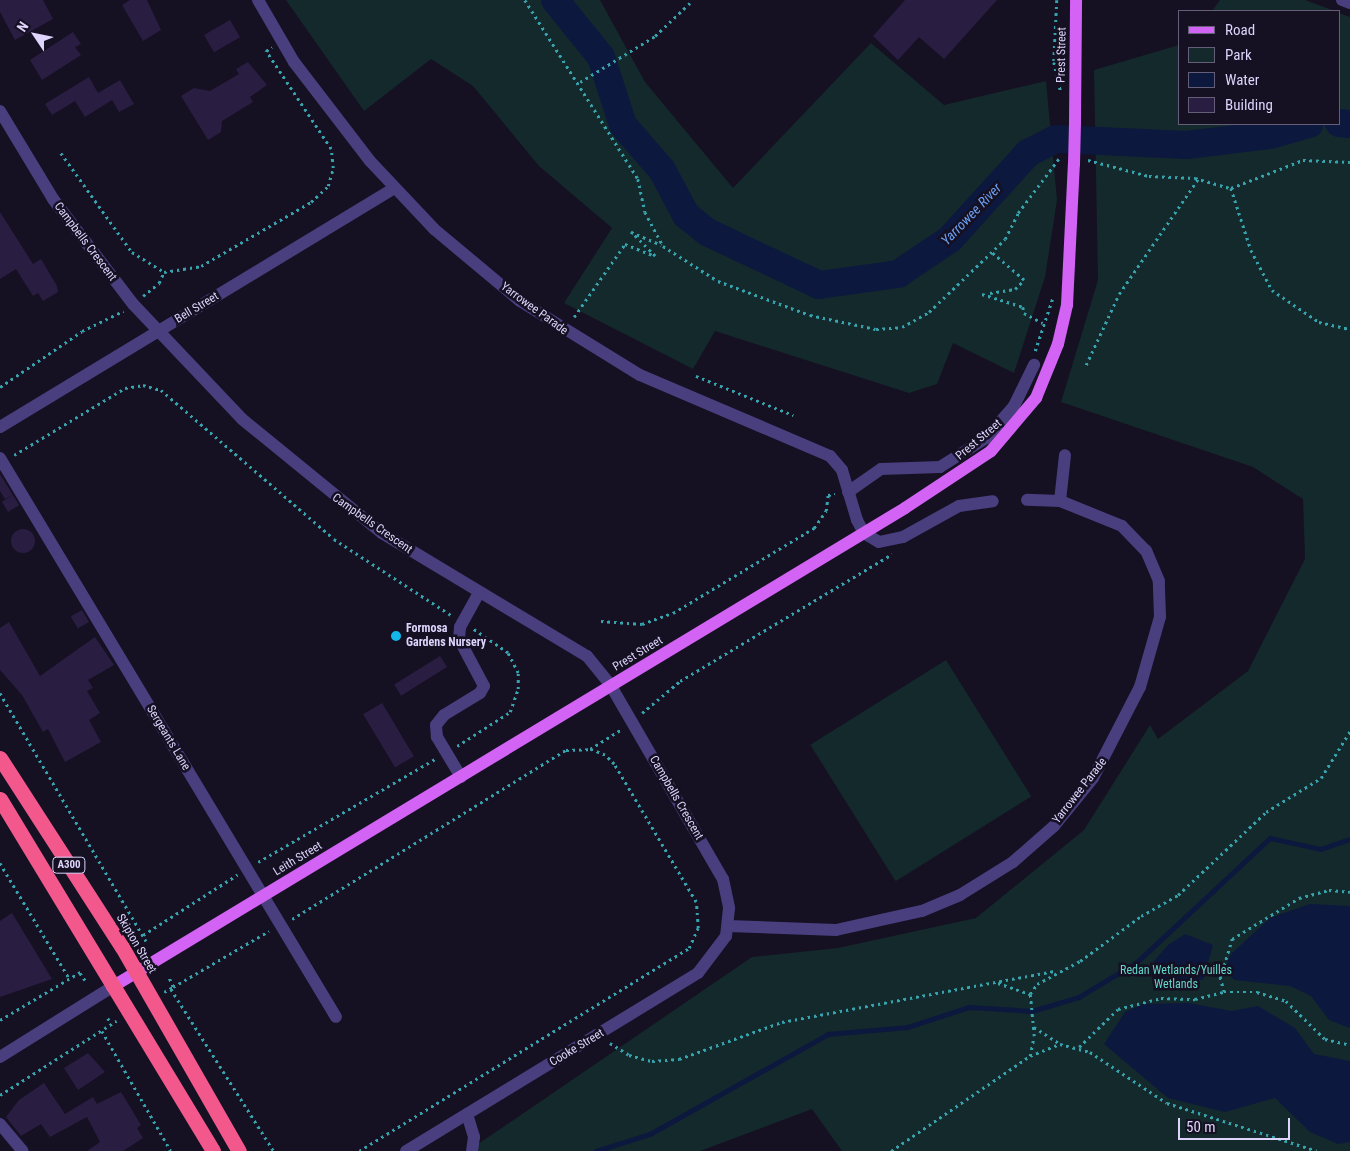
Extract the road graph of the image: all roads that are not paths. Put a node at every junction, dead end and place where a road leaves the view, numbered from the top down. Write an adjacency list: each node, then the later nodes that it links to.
1 (258, 0): 6 (street, Yarrowee Parade)
2 (1076, 0): 16 (main road, Prest Street, bridge)
3 (1342, 0): 4 (street)
4 (1350, 3)
5 (0, 111): 7 (street, Campbells Crescent)
6 (394, 188): 7 (street, Bell Street); 12 (street, Yarrowee Parade)
7 (157, 332): 9 (street, Bell Street); 17 (street, Campbells Crescent)
8 (1034, 365): 12 (street)
9 (0, 427)
10 (1065, 455): 15 (street)
11 (1, 460): 22 (street, Sergeants Lane)
12 (848, 492): 16 (street, Yarrowee Parade)
13 (1027, 500): 15 (street, Yarrowee Parade)
14 (993, 501): 16 (street)
15 (1060, 501): 23 (street, Yarrowee Parade)
16 (864, 533): 18 (main road, Prest Street)
17 (479, 593): 18 (street, Campbells Crescent); 20 (street)
18 (611, 686): 20 (main road, Leith Street); 23 (street, Campbells Crescent)
19 (0, 758): 24 (highway, Skipton Street / A300)
20 (461, 777): 22 (main road, Leith Street)
21 (0, 799): 25 (highway, A300)
22 (262, 898): 24 (main road, Leith Street); 26 (street, Sergeants Lane)
23 (728, 926): 28 (street, Cooke Street)
24 (137, 973): 25 (main road, Leith Street); 32 (highway, Skipton Street / A300)
25 (112, 988): 27 (street, Leith Street); 31 (highway, A300)
26 (336, 1018)
27 (0, 1057)
28 (467, 1114): 33 (street, Cooke Street); 34 (street)
29 (0, 1124): 30 (street)
30 (23, 1151)
31 (213, 1151)
32 (239, 1151)
33 (406, 1151)
34 (472, 1151)

